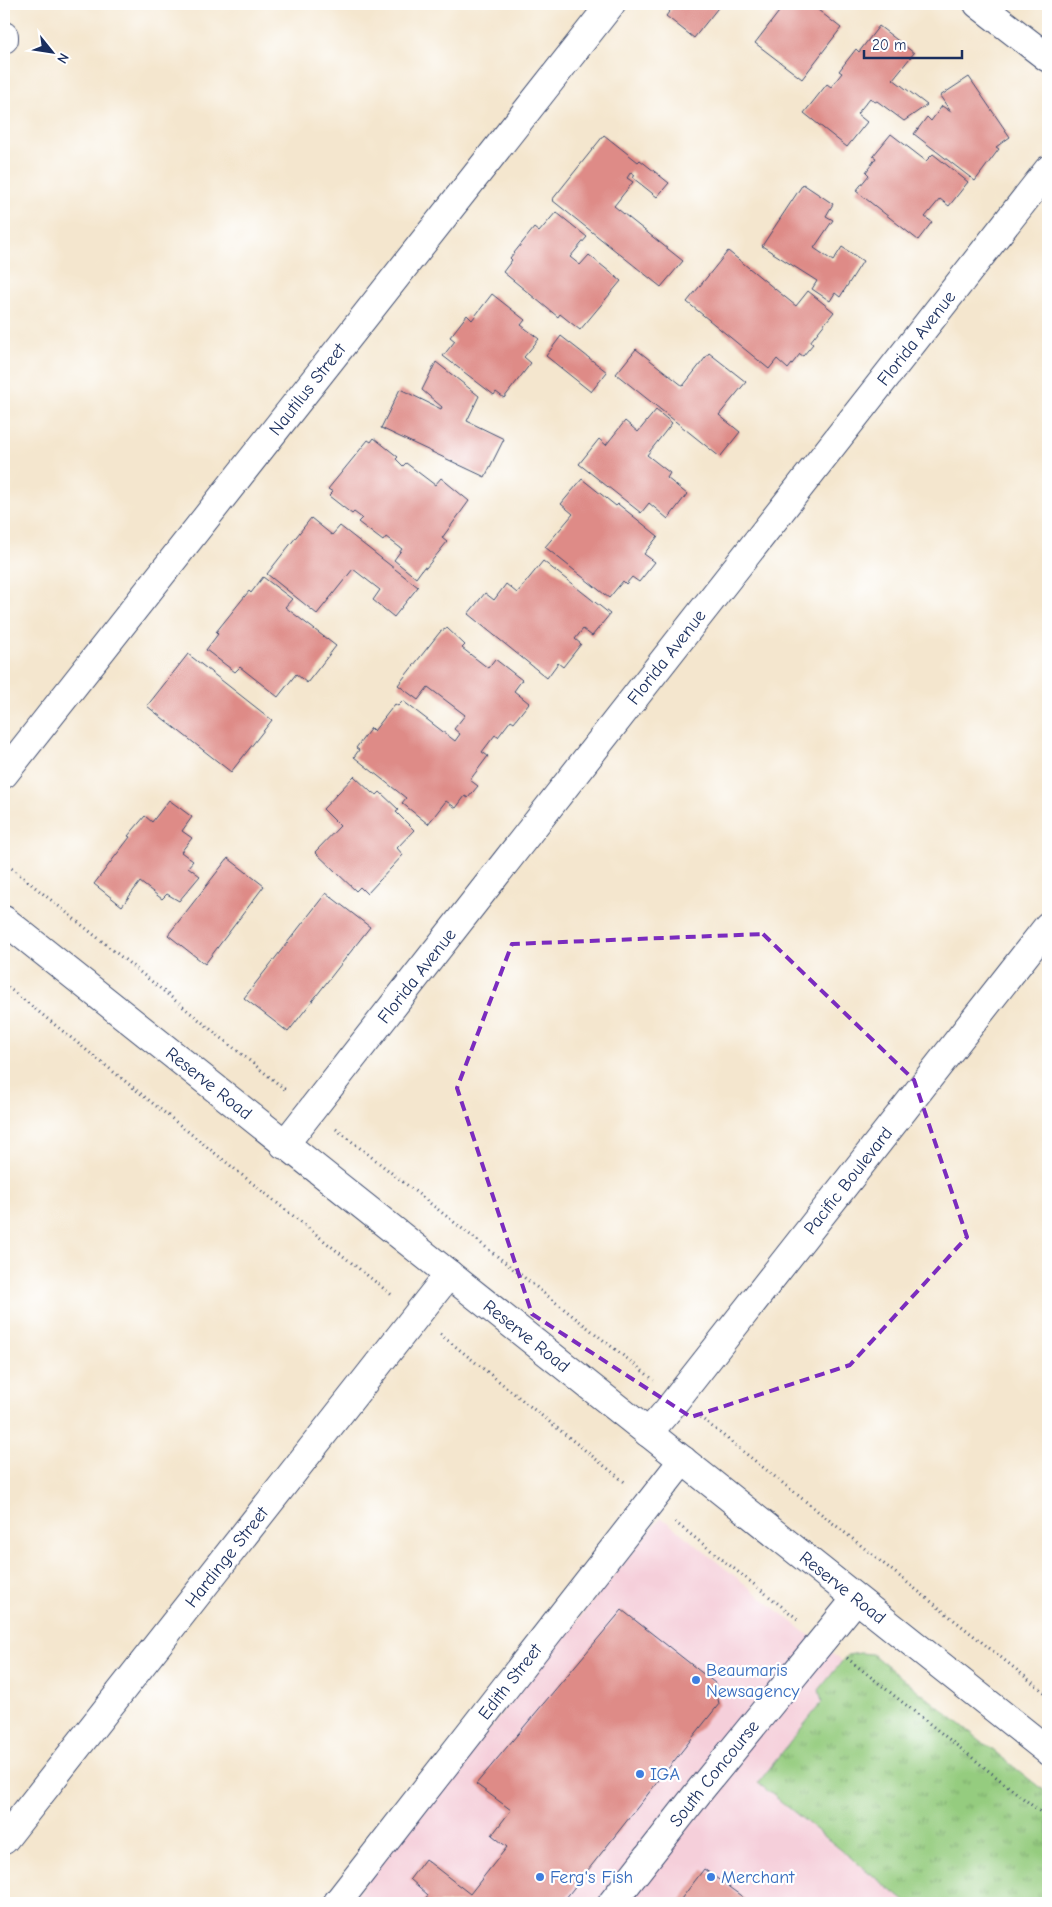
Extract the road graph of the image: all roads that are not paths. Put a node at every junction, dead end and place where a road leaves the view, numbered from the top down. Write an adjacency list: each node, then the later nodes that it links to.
1 (611, 4): 5 (street, Nautilus Street)
2 (978, 4): 3 (street)
3 (1048, 58)
4 (1048, 170): 8 (street, Florida Avenue)
5 (4, 774)
6 (4, 920): 8 (street, Reserve Road)
7 (1048, 926): 10 (street, Pacific Boulevard)
8 (284, 1145): 9 (street, Reserve Road)
9 (449, 1274): 10 (street, Reserve Road); 14 (street, Hardinge Street)
10 (648, 1433): 11 (street, Reserve Road)
11 (683, 1460): 12 (street, Reserve Road); 15 (street, Edith Street)
12 (856, 1599): 13 (street, Reserve Road); 16 (street, South Concourse)
13 (1047, 1747)
14 (4, 1840)
15 (338, 1903)
16 (612, 1903)

